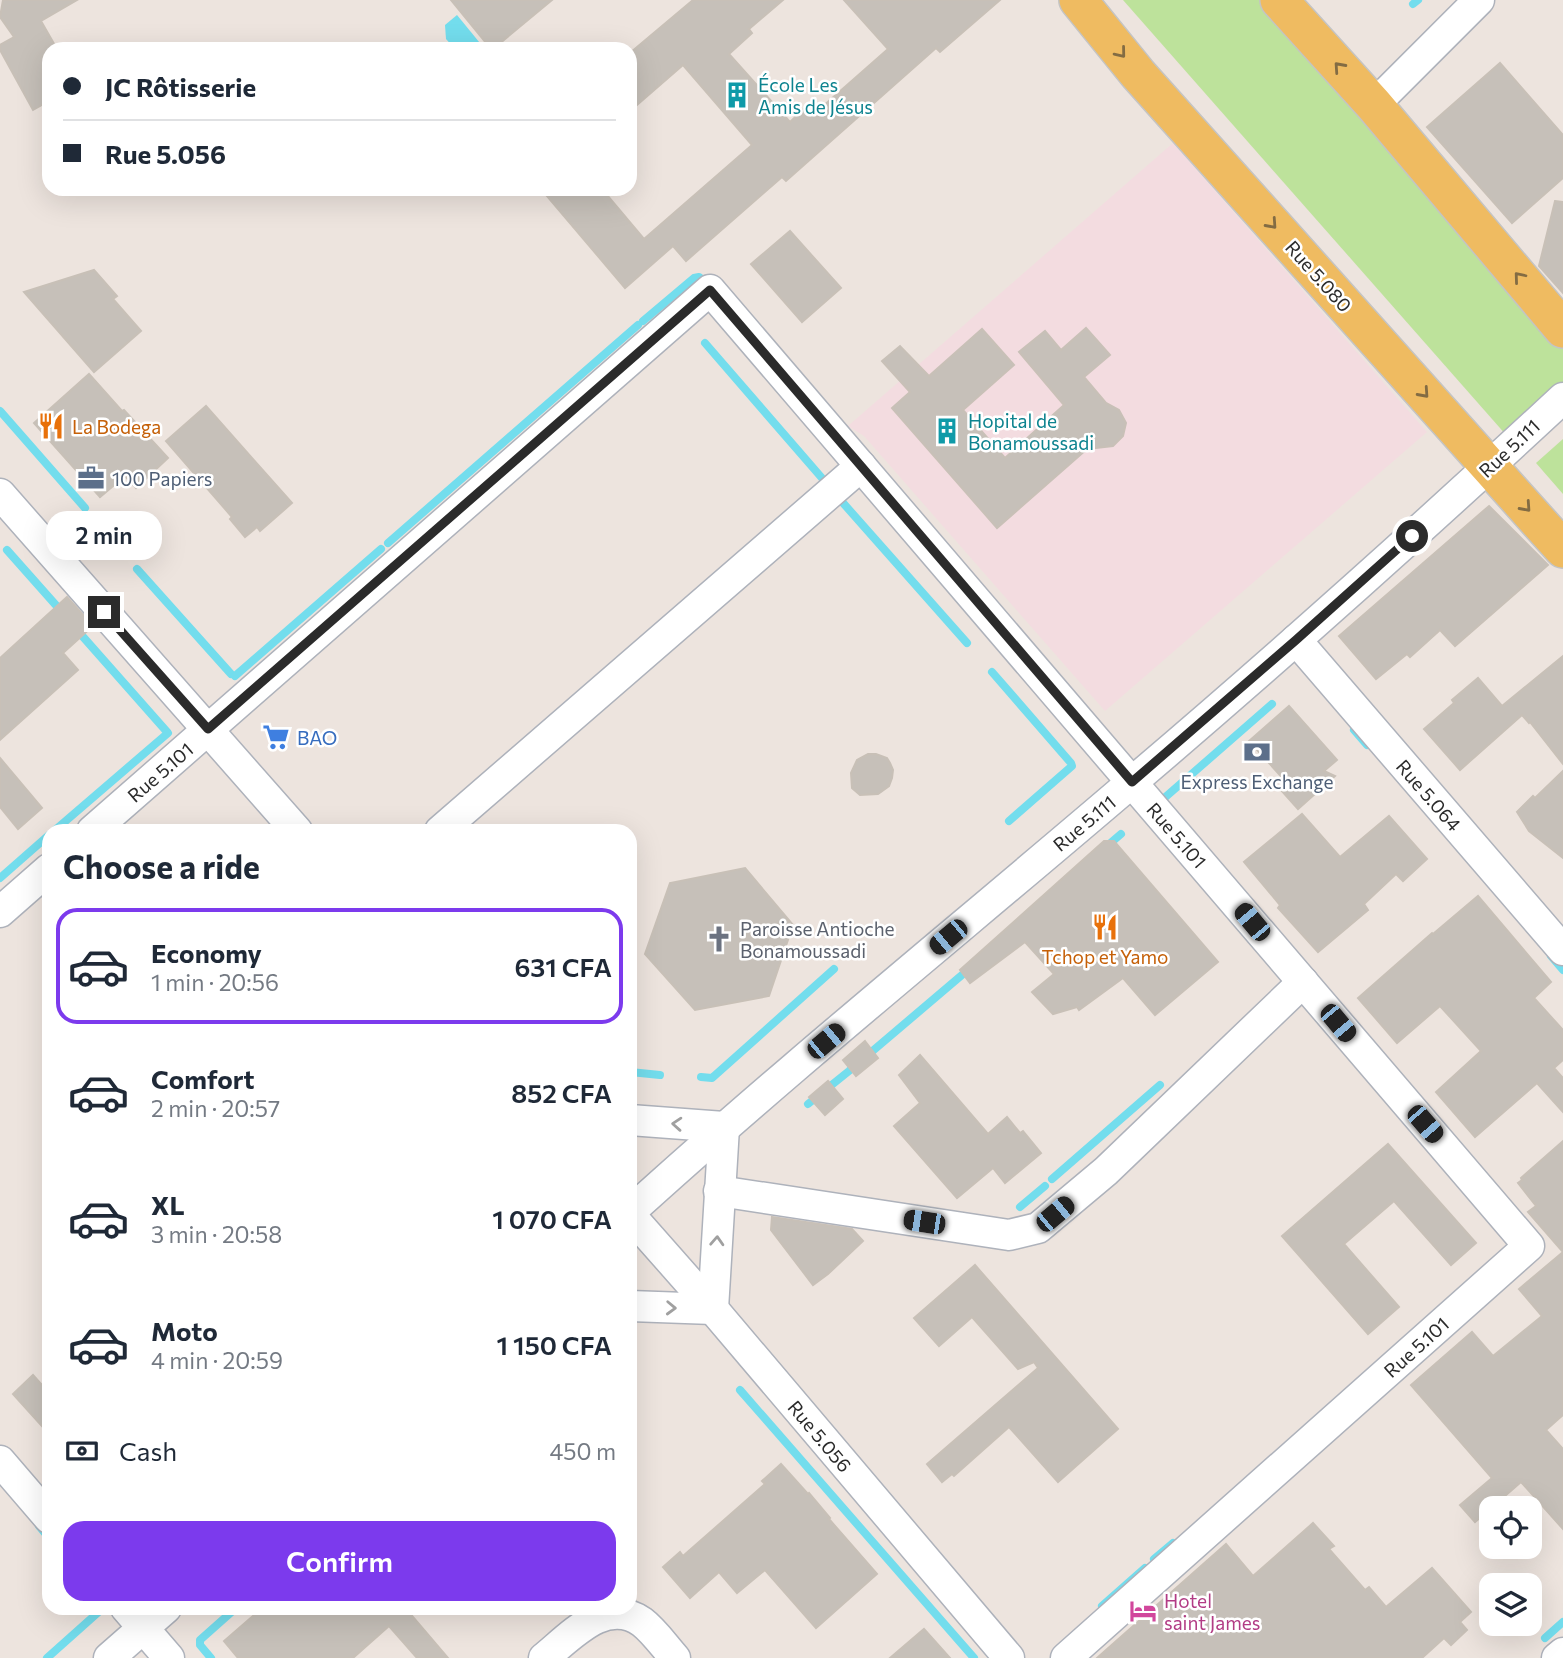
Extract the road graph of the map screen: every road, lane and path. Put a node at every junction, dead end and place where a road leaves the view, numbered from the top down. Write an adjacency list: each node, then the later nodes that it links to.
1 (1078, 0): 8 (main road, Rue 5.080, one-way to 8)
2 (1279, 0): 4 (main road, one-way to 2)
3 (1479, 0): 4 (street)
4 (1374, 105): 5 (main road, one-way to 4)
5 (1563, 329)
6 (1563, 398): 8 (street, Rue 5.111)
7 (861, 466): 12 (street, Rue 5.101); 13 (street, Rue 5.101); 16 (street)
8 (1490, 466): 10 (main road, Rue 5.080, one-way to 10); 11 (street, Rue 5.111)
9 (0, 495): 12 (street)
10 (1563, 548)
11 (1296, 640): 13 (street, Rue 5.111); 19 (street, Rue 5.064)
12 (208, 729): 14 (street, Rue 5.101); 15 (street)
13 (1132, 782): 20 (street, Rue 5.101); 22 (street, Rue 5.111)
14 (100, 824)
15 (291, 824)
16 (448, 824)
17 (42, 875): 18 (street)
18 (0, 912)
19 (1563, 950)
20 (1303, 982): 23 (street); 39 (street, Rue 5.101)
21 (637, 1121): 22 (street, one-way to 21)
22 (724, 1127): 23 (street); 24 (street, Rue 5.111)
23 (719, 1191): 27 (street, one-way to 23)
24 (637, 1207)
25 (637, 1221): 27 (street, Rue 5.056)
26 (637, 1307): 27 (street, one-way to 27)
27 (713, 1310): 38 (street, Rue 5.056)
28 (0, 1461): 29 (street)
29 (42, 1510)
30 (606, 1615): 36 (street)
31 (630, 1615): 37 (street)
32 (135, 1618): 34 (street); 35 (street)
33 (1563, 1653): 40 (street)
34 (109, 1658)
35 (169, 1658)
36 (544, 1658)
37 (675, 1658)
38 (1009, 1658)
39 (1066, 1658)
40 (1557, 1658)

